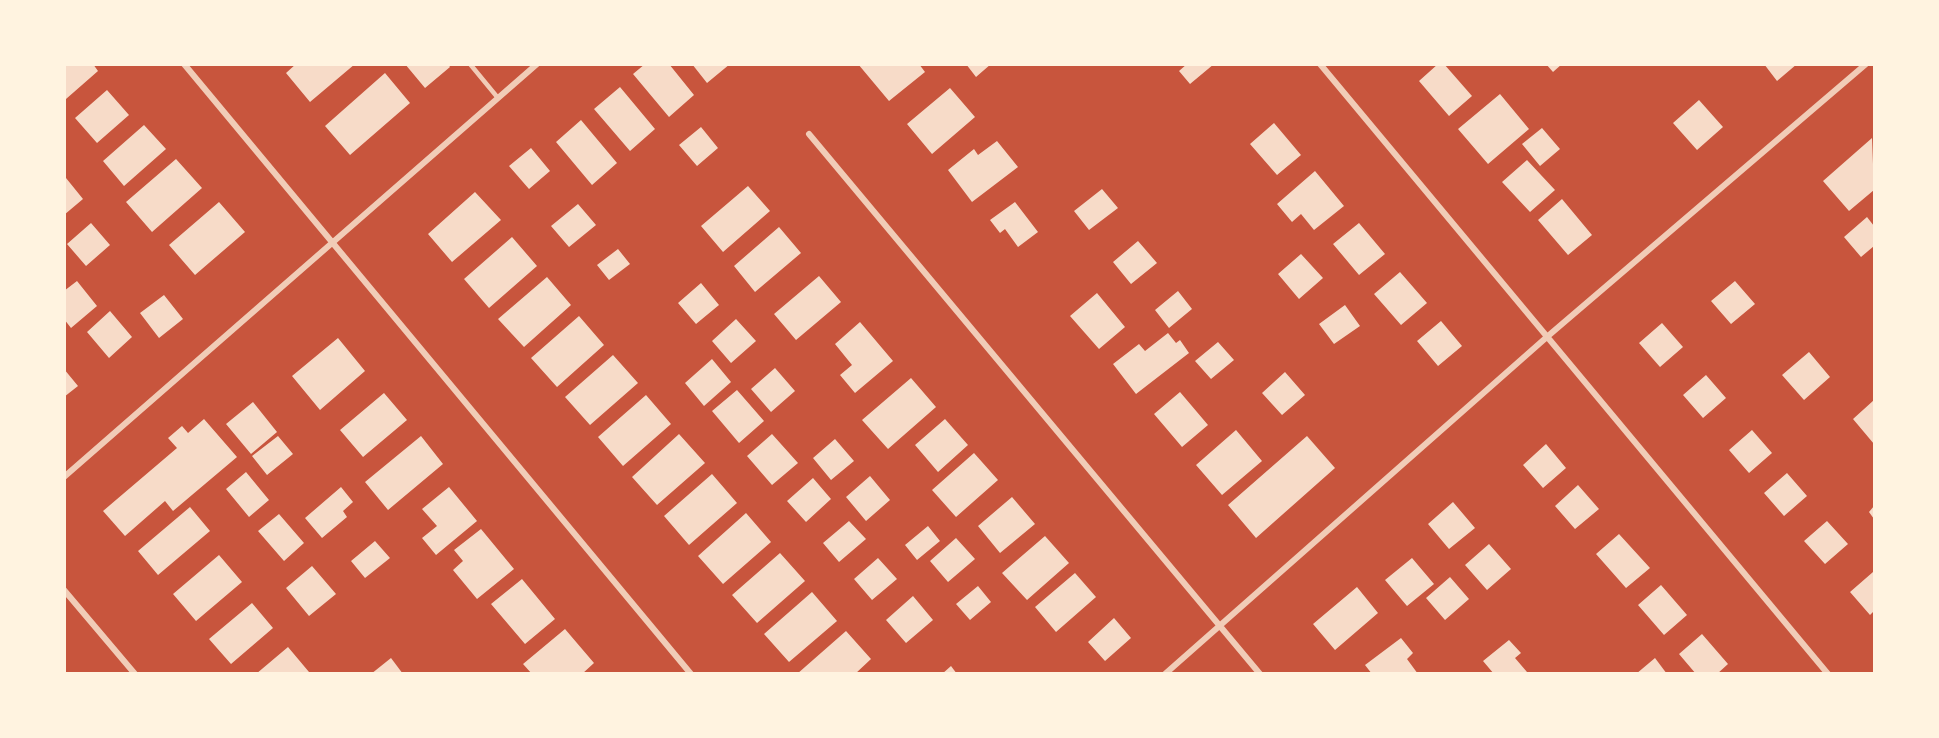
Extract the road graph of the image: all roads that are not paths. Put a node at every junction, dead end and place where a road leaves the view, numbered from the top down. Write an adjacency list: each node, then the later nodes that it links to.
1 (184, 64): 8 (street)
2 (470, 64): 6 (lane)
3 (537, 64): 6 (street)
4 (1320, 64): 9 (street)
5 (1866, 64): 9 (street)
6 (498, 98): 8 (street)
7 (809, 134): 12 (street)
8 (333, 242): 10 (street); 14 (street)
9 (1548, 336): 12 (street); 17 (street)
10 (64, 477)
11 (64, 590): 13 (street)
12 (1220, 626): 15 (street); 16 (street)
13 (135, 674)
14 (691, 674)
15 (1165, 674)
16 (1260, 674)
17 (1828, 674)

